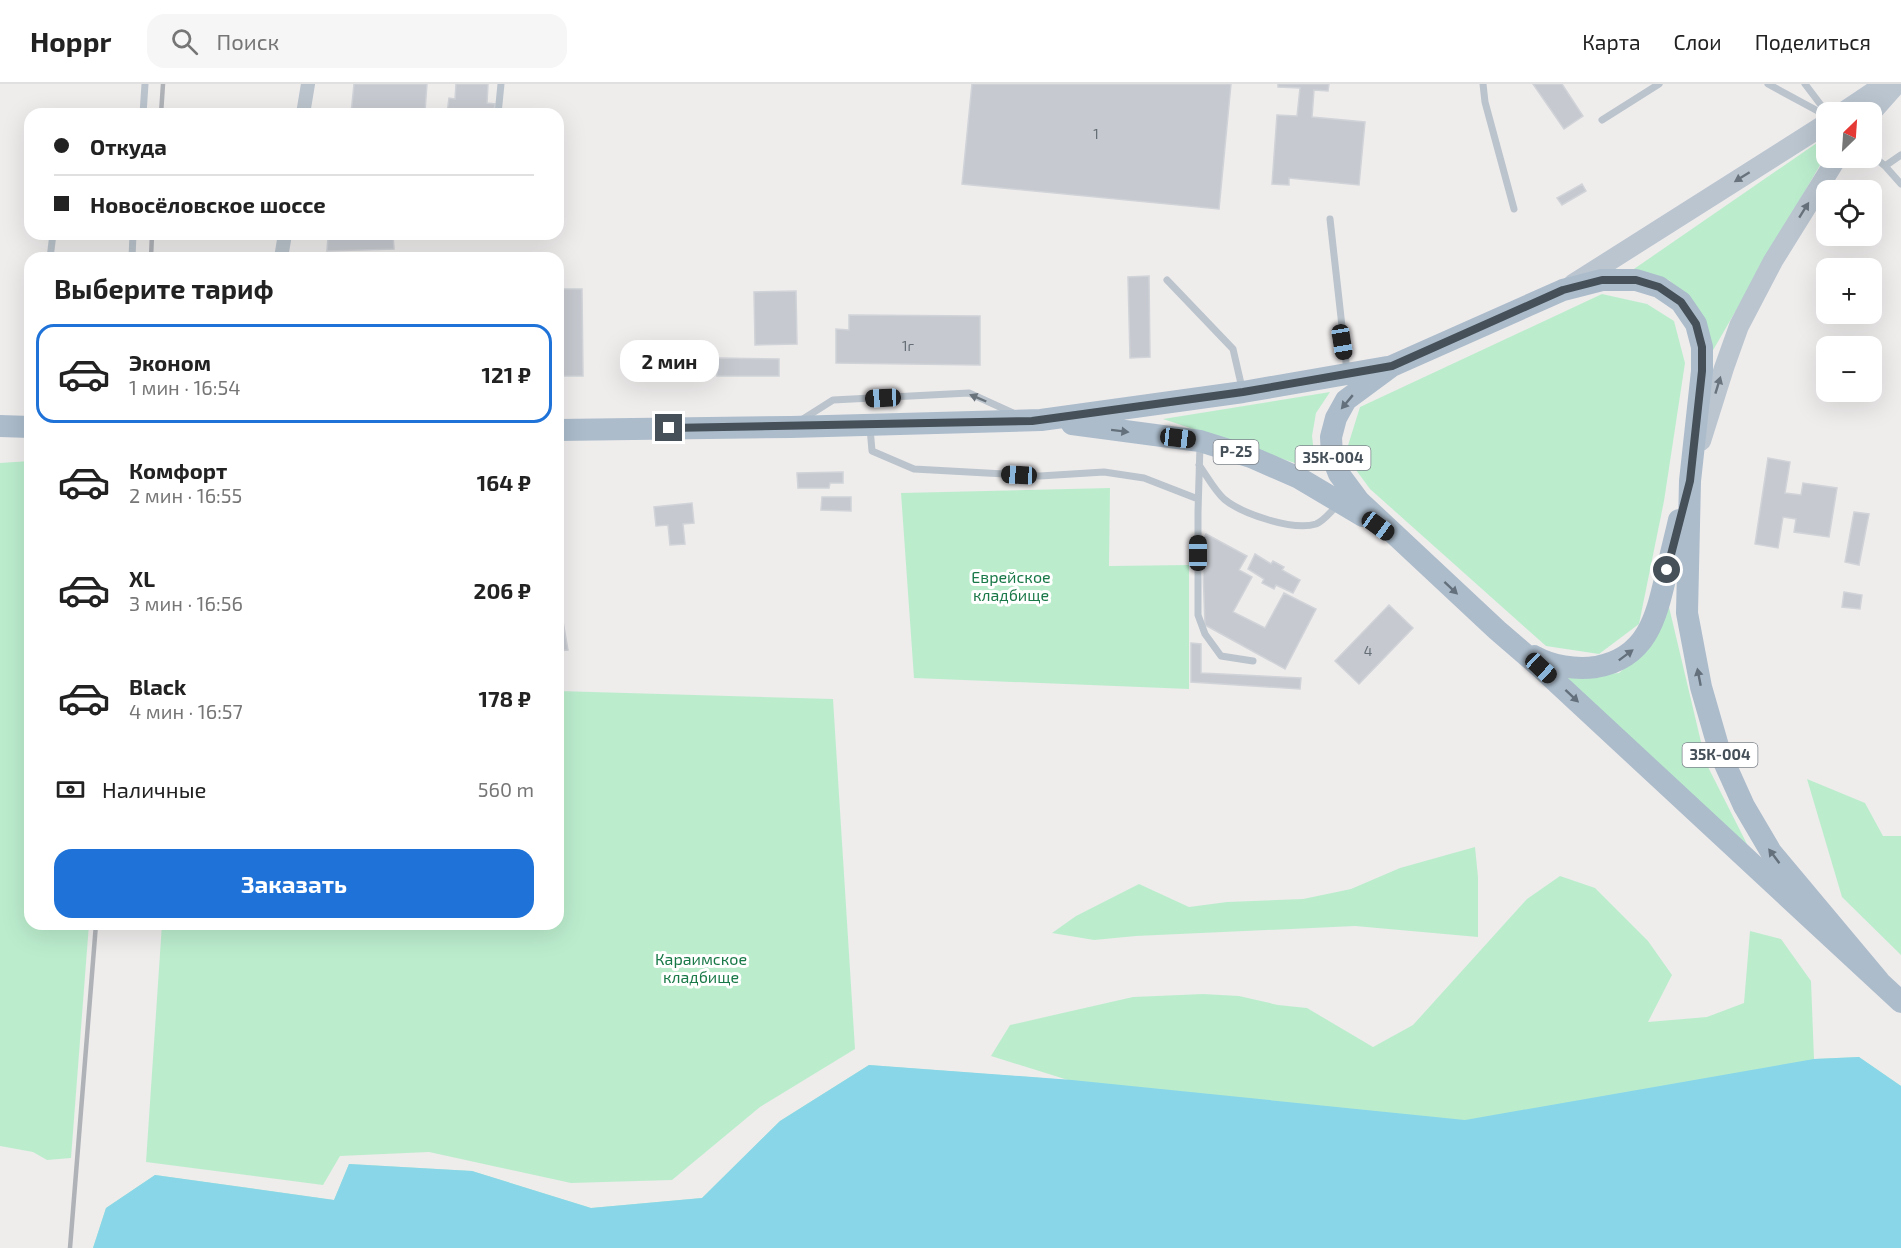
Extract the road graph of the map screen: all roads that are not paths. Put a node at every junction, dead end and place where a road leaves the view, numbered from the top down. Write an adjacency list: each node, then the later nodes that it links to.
1 (145, 84): 13 (lane)
2 (308, 84): 14 (street)
3 (501, 84): 15 (lane)
4 (1483, 84): 24 (lane)
5 (1659, 84): 17 (lane)
6 (1768, 84): 16 (lane)
7 (1805, 84): 10 (lane)
8 (1885, 84): 11 (main road)
9 (1897, 84): 12 (main road)
10 (1818, 102)
11 (1858, 102)
12 (1881, 102)
13 (143, 108)
14 (304, 108)
15 (499, 108)
16 (1816, 108)
17 (1602, 120)
18 (1816, 130): 27 (main road, one-way to 27)
19 (1901, 155): 21 (lane)
20 (1882, 163): 21 (lane)
21 (1885, 166): 23 (lane)
22 (1831, 168): 39 (main road, one-way to 22)
23 (1901, 184)
24 (1514, 208)
25 (1330, 219): 29 (lane)
26 (1167, 280): 30 (lane)
27 (1563, 290): 28 (main road, 35К-004); 39 (main road, 35К-004)
28 (1392, 366): 29 (main road, Р-25); 42 (main road, 35К-004, one-way to 42)
29 (1347, 374): 30 (main road, Р-25)
30 (1243, 392): 31 (main road, Р-25)
31 (1037, 421): 32 (main road, Р-25); 34 (lane, one-way to 34); 37 (main road, Р-25, one-way to 37)
32 (870, 425): 34 (main road, Р-25); 40 (lane)
33 (0, 426): 35 (main road)
34 (791, 427): 36 (main road, Р-25)
35 (24, 428)
36 (564, 430)
37 (1200, 441): 38 (lane); 41 (main road, Р-25)
38 (1199, 465): 40 (lane); 41 (lane)
39 (1690, 481): 43 (main road, 35К-004, one-way to 39); 45 (main road, 35К-004, one-way to 39)
40 (1198, 499): 44 (lane)
41 (1341, 502): 42 (main road, Р-25)
42 (1408, 548): 43 (main road, 35К-004, one-way to 43)
43 (1497, 630): 45 (main road, 35К-004, one-way to 45)
44 (1252, 661)
45 (1880, 981): 46 (main road, 35К-004)
46 (1901, 1002)

